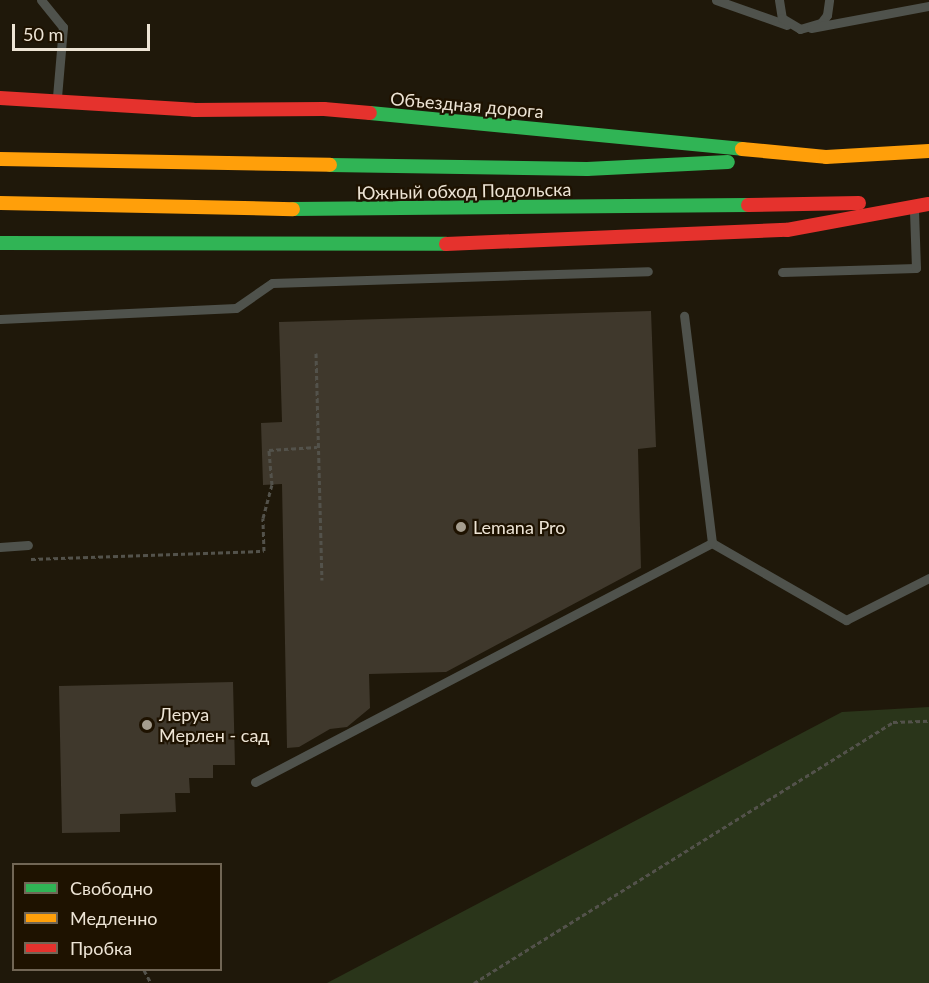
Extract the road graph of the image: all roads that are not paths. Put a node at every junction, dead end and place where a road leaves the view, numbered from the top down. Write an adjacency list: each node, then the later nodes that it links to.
1 (41, 0): 9 (lane)
2 (716, 0): 6 (lane)
3 (779, 0): 6 (lane)
4 (829, 0): 7 (lane)
5 (929, 6): 7 (lane)
6 (790, 26): 7 (lane)
7 (811, 28)
8 (0, 98): 9 (main road, Объездная дорога)
9 (56, 102): 11 (main road, Объездная дорога)
10 (929, 151): 11 (main road, Объездная дорога)
11 (826, 157): 12 (main road, Южный обход Подольска)
12 (0, 159)
13 (0, 203): 14 (main road, Южный обход Подольска)
14 (929, 203): 15 (main road)
15 (914, 208): 16 (main road); 18 (lane)
16 (0, 243)
17 (648, 271): 20 (lane)
18 (782, 272)
19 (684, 316): 21 (lane)
20 (0, 319)
21 (712, 543): 24 (lane); 25 (lane)
22 (28, 545): 23 (lane)
23 (0, 547)
24 (929, 578)
25 (255, 782)

